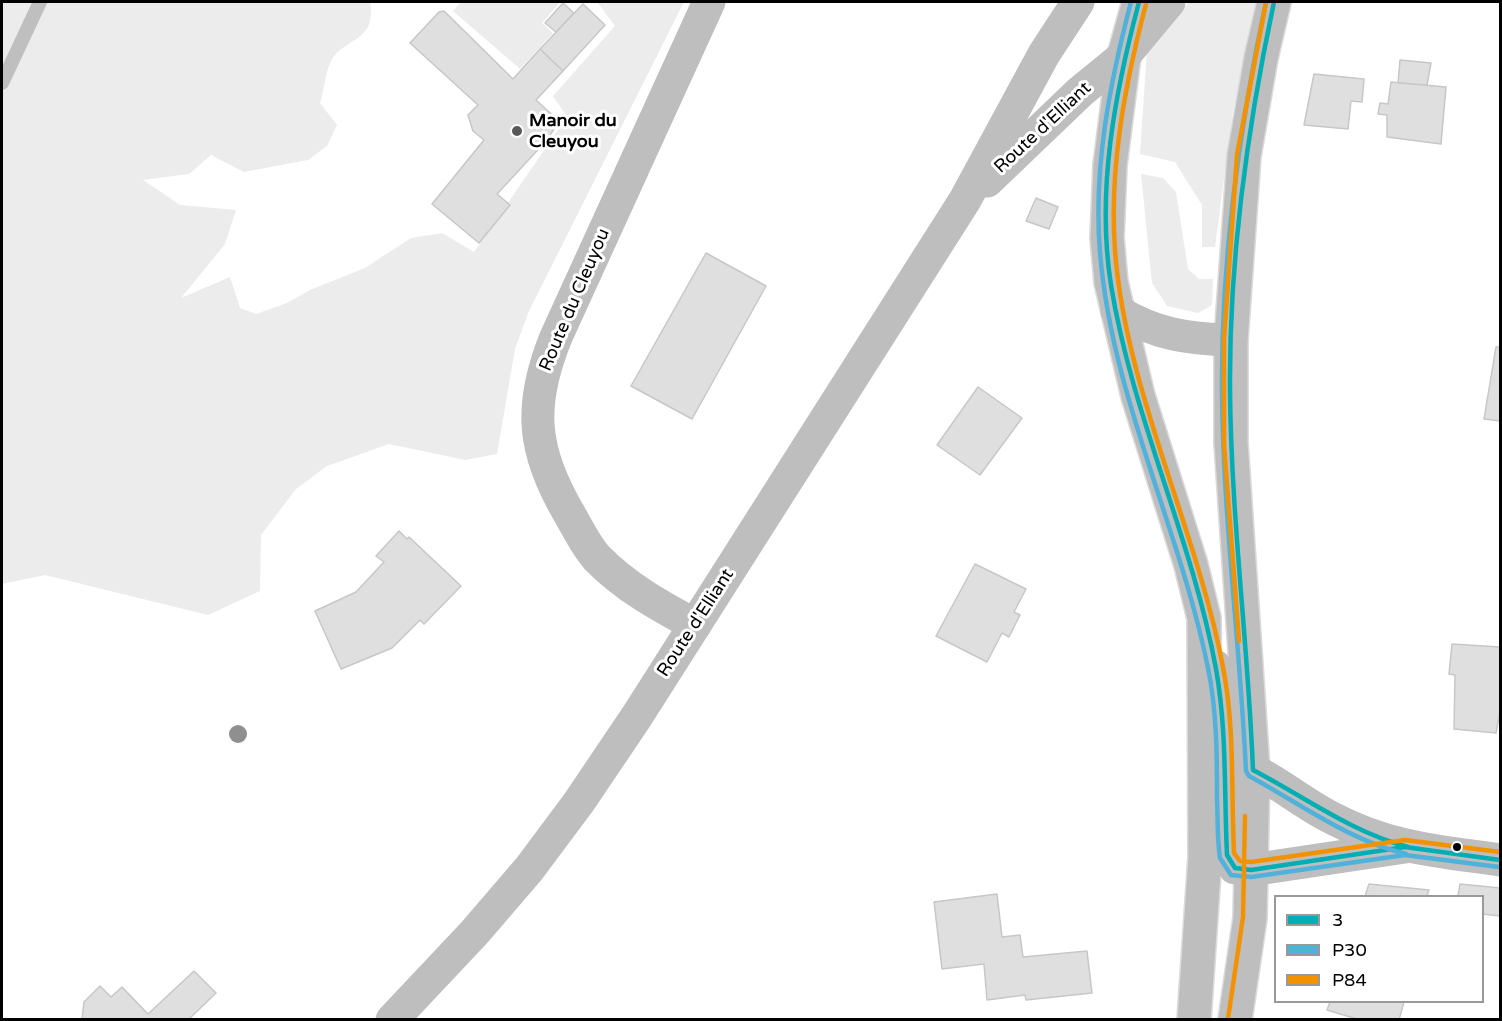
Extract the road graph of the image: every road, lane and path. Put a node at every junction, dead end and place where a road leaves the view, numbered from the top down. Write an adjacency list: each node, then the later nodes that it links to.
1 (709, 2): 11 (street, Route du Cleuyou)
2 (1078, 2): 7 (street, Route d'Elliant)
3 (1139, 2): 6 (street)
4 (1169, 2): 6 (street, Route d'Elliant)
5 (1274, 2): 9 (street)
6 (1124, 56): 7 (street, Route d'Elliant); 8 (street)
7 (965, 200): 11 (street, Route d'Elliant)
8 (1117, 311): 9 (street); 10 (street)
9 (1231, 340): 12 (street)
10 (1204, 618): 15 (street); 17 (street)
11 (695, 625): 16 (street, Route d'Elliant)
12 (1253, 770): 13 (street); 15 (street)
13 (1405, 847): 14 (street); 15 (street)
14 (1500, 860)
15 (1251, 870): 18 (street)
16 (392, 1020)
17 (1194, 1020)
18 (1235, 1020)

